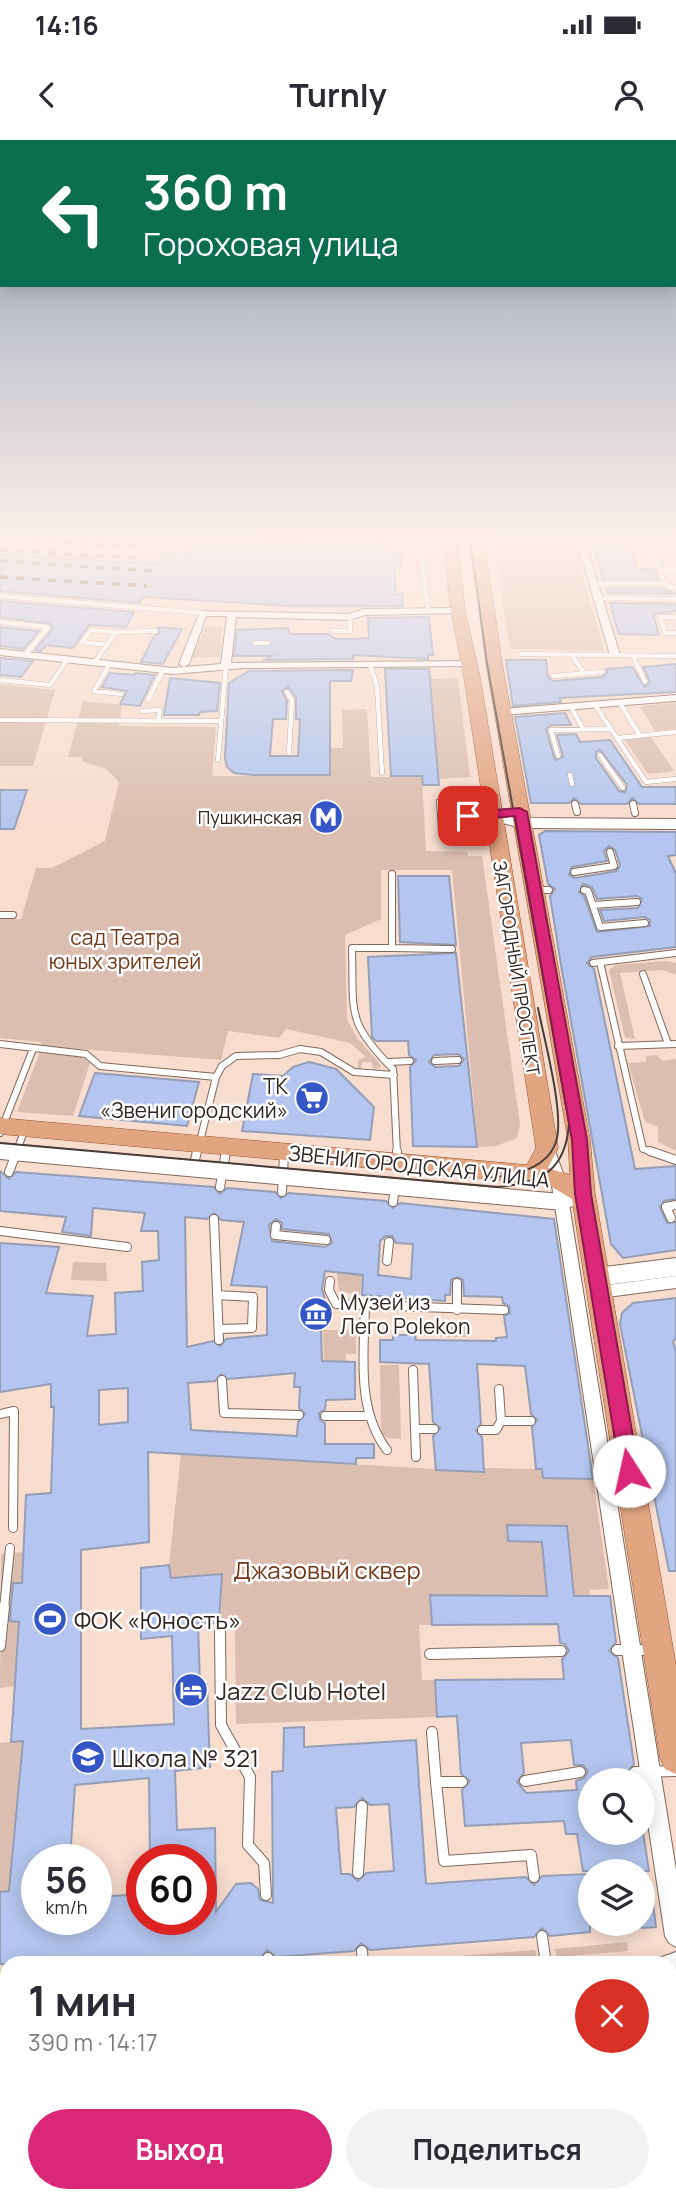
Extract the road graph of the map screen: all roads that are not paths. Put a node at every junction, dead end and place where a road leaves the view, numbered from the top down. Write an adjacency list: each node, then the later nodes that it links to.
1 (42, 634): 14 (lane)
2 (88, 634): 11 (lane)
3 (114, 634): 11 (lane)
4 (196, 634): 26 (street)
5 (232, 634): 25 (street)
6 (469, 634): 22 (main road, ЗАГОРОДНЫЙ ПРОСПЕКТ)
7 (482, 634): 22 (main road, ЗАГОРОДНЫЙ ПРОСПЕКТ)
8 (609, 634): 17 (street)
9 (255, 643): 10 (lane)
10 (268, 643)
11 (107, 645): 21 (lane)
12 (0, 646): 14 (street)
13 (0, 652): 14 (street)
14 (28, 652): 20 (street); 21 (street)
15 (521, 654): 16 (lane)
16 (571, 654): 17 (lane); 29 (lane)
17 (615, 655): 19 (lane)
18 (676, 656): 19 (lane)
19 (634, 659): 32 (lane)
20 (67, 660): 21 (street); 31 (lane)
21 (96, 660): 24 (street); 26 (street)
22 (483, 663): 23 (street); 41 (main road, ЗАГОРОДНЫЙ ПРОСПЕКТ); 41 (main road, ЗАГОРОДНЫЙ ПРОСПЕКТ)
23 (370, 664): 25 (street); 54 (lane)
24 (109, 665): 27 (street); 34 (lane)
25 (226, 665): 26 (street); 44 (lane)
26 (185, 666): 27 (street)
27 (163, 670): 36 (lane)
28 (602, 672): 29 (lane)
29 (583, 673): 30 (lane)
30 (554, 676)
31 (0, 680)
32 (645, 681)
33 (287, 692): 50 (lane)
34 (121, 694)
35 (676, 698): 37 (street)
36 (148, 700)
37 (620, 703): 38 (street); 48 (lane)
38 (595, 705): 39 (street); 46 (lane)
39 (571, 707): 41 (street); 45 (lane)
40 (142, 711): 43 (lane)
41 (491, 713): 60 (main road, ЗАГОРОДНЫЙ ПРОСПЕКТ); 61 (main road, ЗАГОРОДНЫЙ ПРОСПЕКТ)
42 (0, 720): 43 (lane)
43 (158, 721): 44 (lane)
44 (221, 721): 53 (lane)
45 (582, 727): 46 (lane); 52 (lane)
46 (611, 729): 49 (lane)
47 (676, 733): 48 (lane)
48 (640, 736): 49 (lane)
49 (617, 738): 56 (lane)
50 (289, 753)
51 (600, 755): 58 (lane)
52 (558, 756)
53 (218, 760)
54 (382, 773)
55 (570, 775): 57 (lane)
56 (675, 779)
57 (572, 784)
58 (623, 788)
59 (468, 816): 60 (street)
60 (493, 816): 61 (street); 89 (main road, ЗАГОРОДНЫЙ ПРОСПЕКТ)
61 (521, 817): 62 (street); 62 (street); 99 (main road, ЗАГОРОДНЫЙ ПРОСПЕКТ)
62 (674, 823)
63 (610, 852): 64 (lane)
64 (574, 872)
65 (393, 874): 72 (lane)
66 (584, 890): 68 (lane)
67 (637, 902): 68 (lane)
68 (593, 905): 71 (lane)
69 (0, 915): 70 (lane)
70 (13, 915)
71 (645, 923)
72 (392, 948): 73 (lane); 83 (lane)
73 (452, 949)
74 (676, 953): 78 (lane)
75 (643, 974): 77 (lane)
76 (0, 1044): 79 (lane)
77 (672, 1044): 78 (lane)
78 (618, 1046): 92 (lane)
79 (33, 1049): 85 (lane); 86 (lane)
80 (435, 1060): 81 (lane)
81 (458, 1060)
82 (410, 1061): 83 (lane)
83 (389, 1062): 84 (lane)
84 (394, 1075): 85 (lane); 93 (lane)
85 (216, 1077): 87 (lane)
86 (7, 1128): 87 (main road, ЗВЕНИГОРОДСКАЯ УЛИЦА); 91 (lane)
87 (198, 1144): 88 (main road, ЗВЕНИГОРОДСКАЯ УЛИЦА); 94 (lane)
88 (227, 1147): 90 (main road, ЗВЕНИГОРОДСКАЯ УЛИЦА); 96 (lane)
89 (547, 1148): 95 (main road); 97 (street, ЗАГОРОДНЫЙ ПРОСПЕКТ)
90 (285, 1153): 93 (main road, ЗВЕНИГОРОДСКАЯ УЛИЦА); 98 (lane)
91 (8, 1158): 94 (street, ЗВЕНИГОРОДСКАЯ УЛИЦА)
92 (676, 1160)
93 (397, 1162): 95 (main road, ЗВЕНИГОРОДСКАЯ УЛИЦА)
94 (193, 1169): 96 (street, ЗВЕНИГОРОДСКАЯ УЛИЦА)
95 (534, 1174): 97 (main road, ЗВЕНИГОРОДСКАЯ УЛИЦА)
96 (222, 1179): 98 (street, ЗВЕНИГОРОДСКАЯ УЛИЦА)
97 (558, 1179): 99 (main road, ЗВЕНИГОРОДСКАЯ УЛИЦА)
98 (282, 1184): 99 (street, ЗВЕНИГОРОДСКАЯ УЛИЦА)
99 (572, 1198): 113 (main road, ЗАГОРОДНЫЙ ПРОСПЕКТ)
100 (676, 1205): 101 (lane)
101 (671, 1218)
102 (214, 1219): 114 (lane)
103 (276, 1226): 105 (lane)
104 (0, 1231): 107 (lane)
105 (326, 1240)
106 (389, 1242): 108 (lane)
107 (127, 1247)
108 (387, 1261)
109 (676, 1267): 113 (street)
110 (330, 1281): 115 (lane)
111 (676, 1282): 113 (street)
112 (457, 1283): 116 (lane)
113 (587, 1294): 129 (street, ЗАГОРОДНЫЙ ПРОСПЕКТ); 129 (main road, ЗАГОРОДНЫЙ ПРОСПЕКТ)
114 (216, 1295): 118 (lane); 118 (lane)
115 (365, 1305): 116 (lane); 126 (lane)
116 (457, 1310): 117 (lane)
117 (504, 1310)
118 (219, 1329): 119 (lane)
119 (219, 1340)
120 (413, 1370): 130 (lane)
121 (222, 1380): 124 (lane)
122 (499, 1389): 127 (lane)
123 (0, 1414): 135 (lane)
124 (299, 1415)
125 (325, 1416): 126 (lane)
126 (366, 1416): 133 (lane)
127 (501, 1421): 128 (lane); 132 (lane)
128 (531, 1421)
129 (601, 1421): 139 (street, ЗАГОРОДНЫЙ ПРОСПЕКТ); 142 (main road, ЗАГОРОДНЫЙ ПРОСПЕКТ)
130 (415, 1429): 131 (lane); 134 (lane)
131 (434, 1429)
132 (482, 1430)
133 (387, 1450)
134 (416, 1457)
135 (13, 1528)
136 (10, 1548): 138 (lane)
137 (220, 1631): 156 (lane)
138 (0, 1646)
139 (624, 1650): 142 (lane); 145 (street, ЗАГОРОДНЫЙ ПРОСПЕКТ)
140 (561, 1651): 141 (lane)
141 (430, 1654)
142 (667, 1663): 144 (main road, ЗАГОРОДНЫЙ ПРОСПЕКТ)
143 (432, 1732): 150 (lane)
144 (676, 1758)
145 (643, 1768)
146 (655, 1771): 147 (lane)
147 (676, 1771)
148 (578, 1772): 149 (lane)
149 (525, 1781)
150 (436, 1782): 151 (lane); 155 (lane)
151 (462, 1782)
152 (362, 1806): 154 (lane)
153 (655, 1831): 158 (street, ЗАГОРОДНЫЙ ПРОСПЕКТ)
154 (358, 1873)
155 (534, 1877)
156 (266, 1895)
157 (542, 1936): 161 (lane)
158 (676, 1936)
159 (362, 1951): 160 (lane)
160 (362, 1956)
161 (545, 1956)

